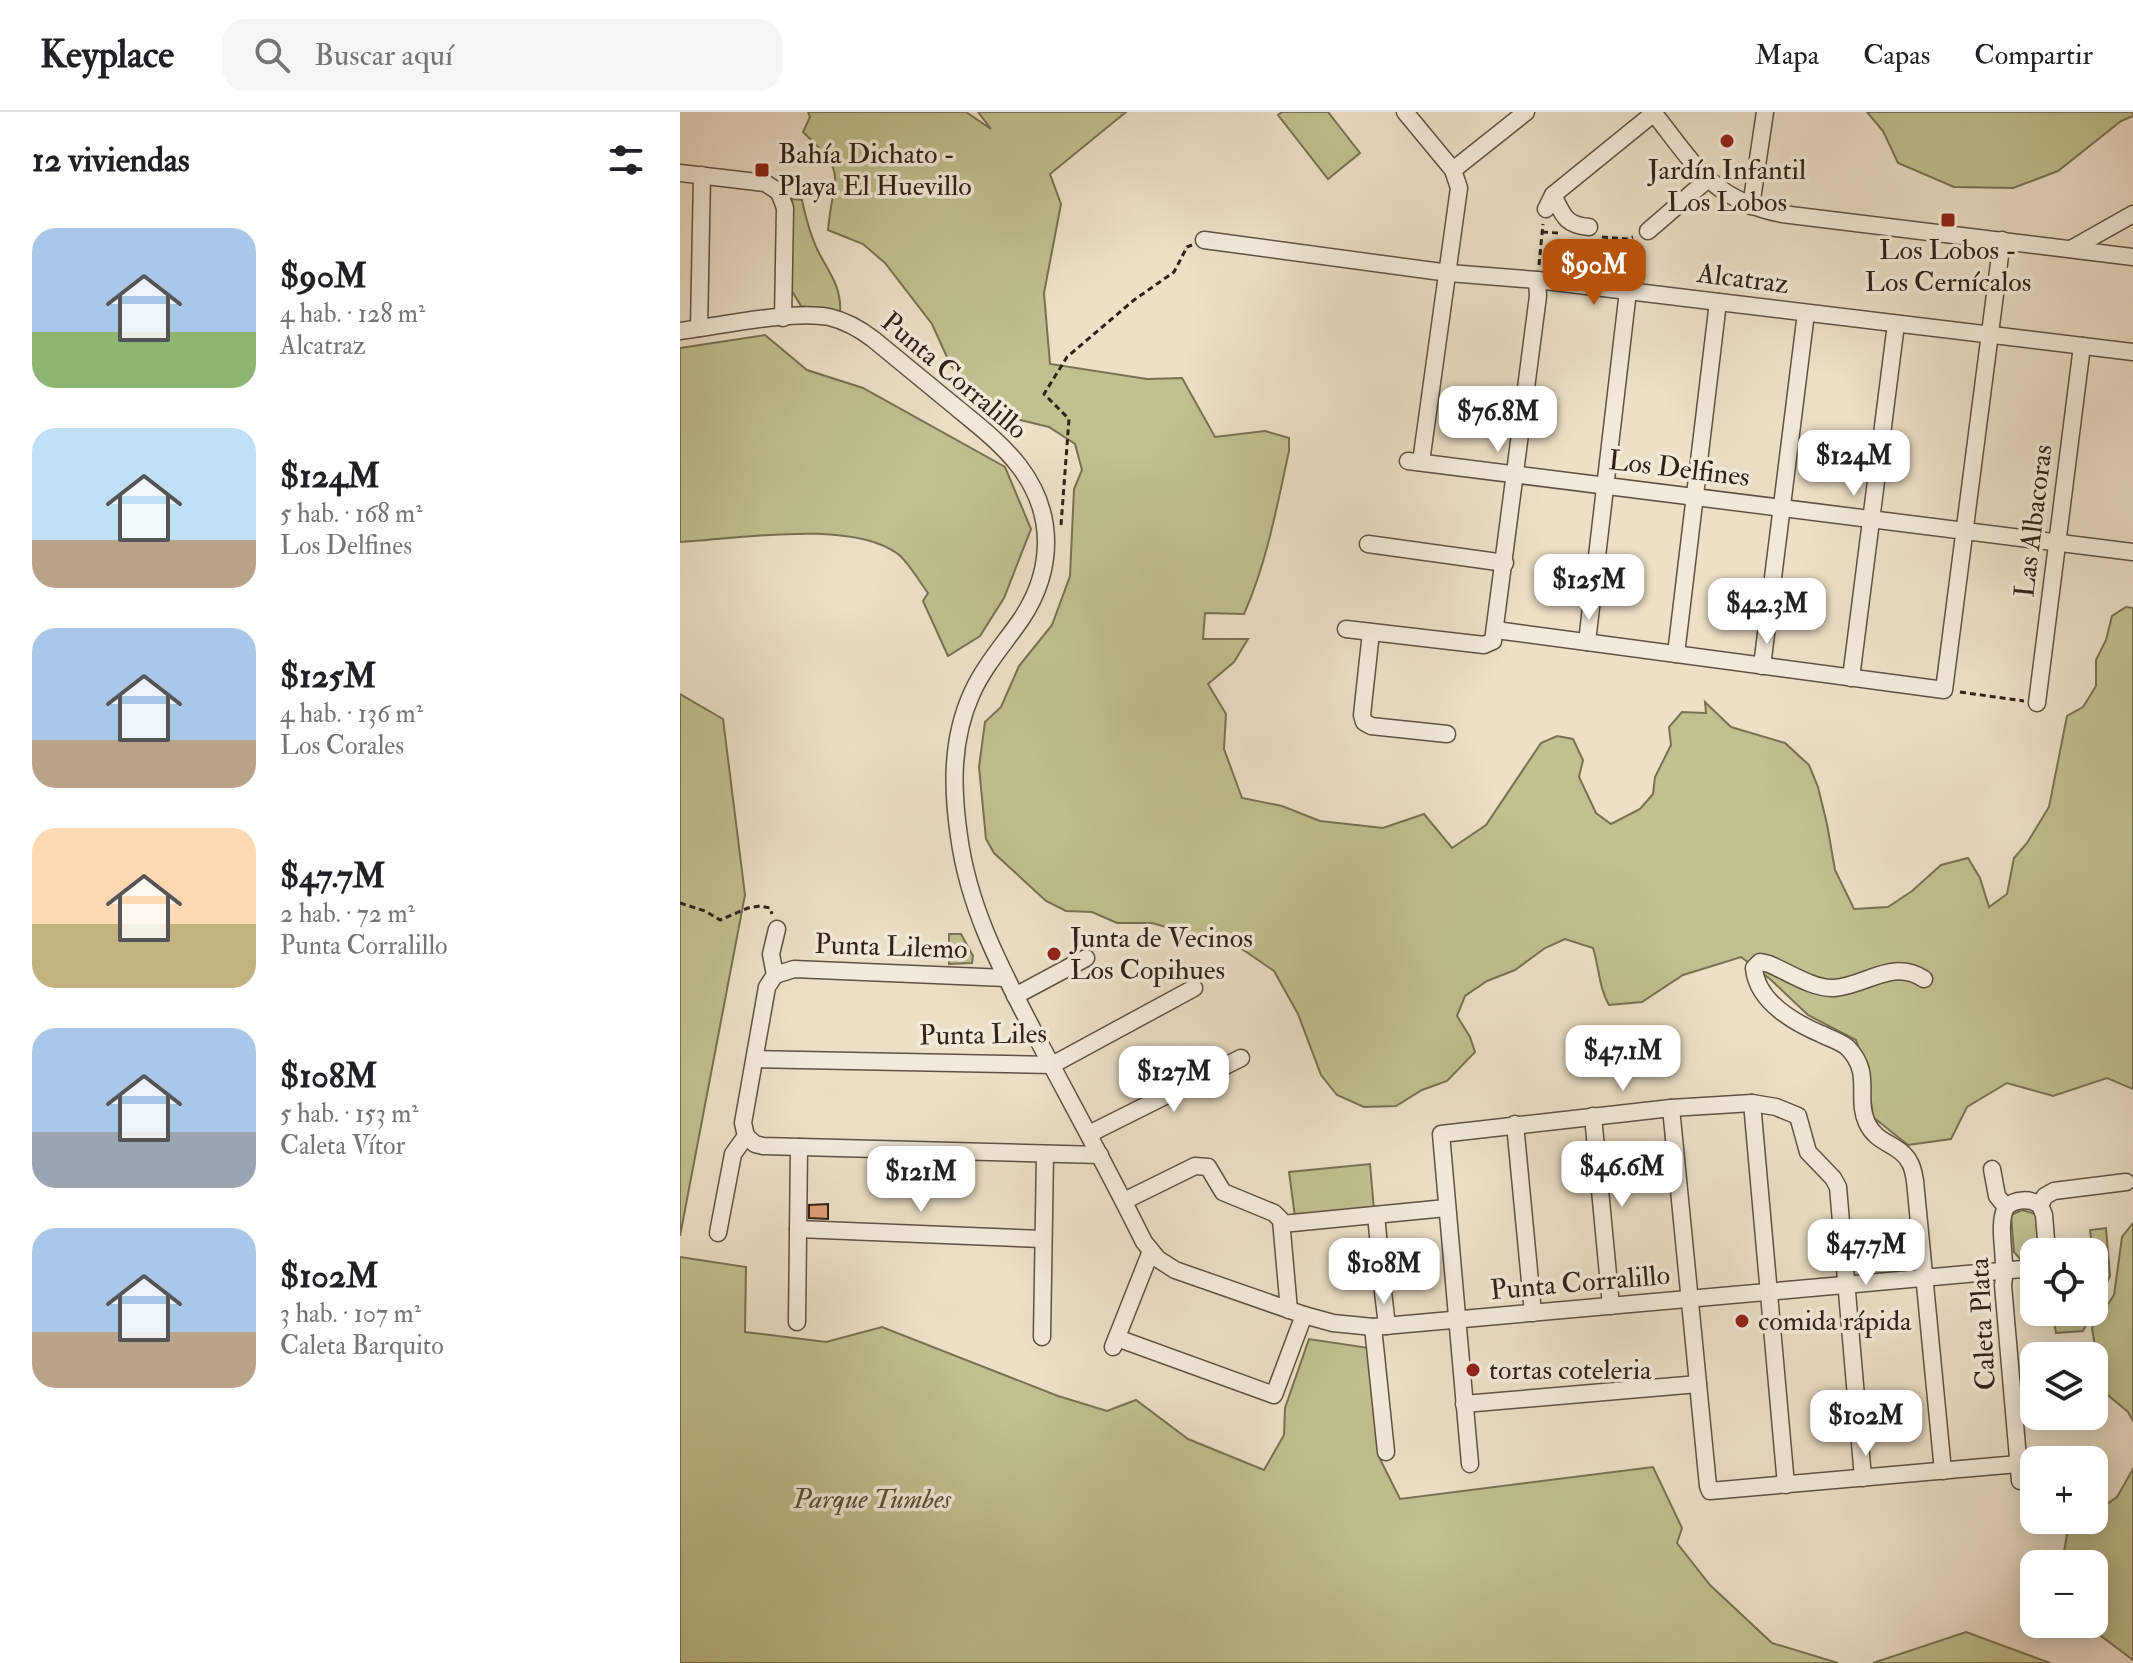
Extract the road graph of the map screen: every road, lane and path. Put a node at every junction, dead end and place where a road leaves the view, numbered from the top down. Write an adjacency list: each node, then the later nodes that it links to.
1 (1405, 112): 5 (street)
2 (1526, 112): 5 (street)
3 (1765, 112): 10 (street)
4 (1653, 113): 8 (street); 9 (street)
5 (1453, 170): 18 (street)
6 (680, 173): 7 (street)
7 (702, 175): 23 (street); 25 (street)
8 (1707, 180): 10 (street); 13 (street)
9 (1549, 202): 12 (street); 19 (path)
10 (1751, 206): 15 (street)
11 (2133, 214): 16 (street)
12 (1589, 227)
13 (1648, 231)
14 (1204, 240): 18 (street, Alcatraz); 37 (path)
15 (2002, 240): 16 (street); 27 (street)
16 (2071, 249): 17 (street)
17 (2133, 257)
18 (1449, 273): 19 (street, Alcatraz); 30 (street, Los Delfines)
19 (1537, 280): 20 (street, Alcatraz); 30 (street)
20 (1628, 291): 21 (street, Alcatraz); 31 (street)
21 (1718, 302): 22 (street, Alcatraz); 32 (street)
22 (1806, 313): 24 (street, Alcatraz); 33 (street)
23 (783, 318): 25 (street, Punta Corralillo); 37 (street, Punta Corralillo)
24 (1896, 324): 27 (street, Alcatraz); 34 (street)
25 (699, 328): 26 (street, Punta Corralillo)
26 (680, 331)
27 (1990, 335): 28 (street, Alcatraz); 35 (street)
28 (2082, 346): 29 (street, Alcatraz); 36 (street, Las Albacoras)
29 (2133, 352)
30 (1515, 474): 31 (street, Los Delfines); 40 (street)
31 (1605, 486): 32 (street, Los Delfines); 44 (street)
32 (1695, 497): 33 (street, Los Delfines); 45 (street)
33 (1782, 508): 34 (street, Los Delfines); 46 (street)
34 (1871, 519): 35 (street, Los Delfines); 47 (street)
35 (1965, 531): 36 (street, Los Delfines); 48 (street)
36 (2057, 543): 39 (street, Los Delfines); 49 (street, Las Albacoras)
37 (1047, 544): 55 (street, Punta Corralillo)
38 (1368, 544): 40 (street)
39 (2133, 552)
40 (1505, 563): 42 (street)
41 (1346, 629): 43 (street)
42 (1496, 630): 43 (street); 44 (street)
43 (1371, 632): 50 (street)
44 (1587, 642): 45 (street)
45 (1676, 654): 46 (street)
46 (1762, 666): 47 (street)
47 (1851, 678): 48 (street)
48 (1944, 690): 49 (path)
49 (2037, 703)
50 (1447, 734)
51 (680, 903): 52 (path)
52 (777, 929): 54 (street)
53 (1086, 958): 58 (street)
54 (775, 975): 55 (street, Punta Lilemo); 60 (street)
55 (1006, 978): 58 (street, Punta Corralillo)
56 (1924, 979): 87 (street)
57 (1194, 988): 61 (street, Punta Liles)
58 (1015, 996): 61 (street, Punta Corralillo)
59 (1241, 1058): 66 (street)
60 (755, 1059): 61 (street, Punta Liles); 67 (street)
61 (1052, 1065): 66 (street, Punta Corralillo)
62 (1752, 1103): 63 (street); 89 (street); 90 (street)
63 (1671, 1108): 64 (street); 91 (street)
64 (1593, 1116): 65 (street); 92 (street)
65 (1515, 1124): 76 (street); 94 (street)
66 (1089, 1134): 70 (street, Punta Corralillo)
67 (746, 1136): 68 (street); 80 (street)
68 (799, 1147): 69 (street); 79 (street)
69 (1045, 1154): 70 (street); 82 (street)
70 (1100, 1155): 73 (street, Punta Corralillo)
71 (1992, 1169): 75 (street, Caleta Plata)
72 (2126, 1182): 74 (street)
73 (1124, 1201): 78 (street); 84 (street, Punta Corralillo)
74 (2040, 1205): 75 (street); 81 (street)
75 (2006, 1207): 86 (street, Caleta Plata)
76 (1446, 1208): 77 (street); 95 (street)
77 (1376, 1215): 78 (street); 83 (street)
78 (1282, 1224): 93 (street)
79 (798, 1229): 82 (street); 96 (street)
80 (718, 1233)
81 (2046, 1238)
82 (1043, 1239): 98 (street)
83 (1379, 1246)
84 (1151, 1251): 93 (street, Punta Corralillo); 93 (street)
85 (2020, 1269): 86 (street, Punta Corralillo)
86 (2006, 1270): 87 (street, Punta Corralillo); 103 (street, Caleta Plata)
87 (1924, 1278): 89 (street, Punta Corralillo); 103 (street)
88 (1382, 1283): 97 (street)
89 (1846, 1285): 90 (street, Punta Corralillo); 104 (street)
90 (1768, 1292): 91 (street, Punta Corralillo); 105 (street)
91 (1690, 1299): 92 (street, Punta Corralillo); 99 (street)
92 (1611, 1306): 94 (street, Punta Corralillo)
93 (1297, 1313): 97 (street, Punta Corralillo)
94 (1533, 1313): 95 (street, Punta Corralillo)
95 (1456, 1320): 97 (street, Punta Corralillo); 100 (street)
96 (797, 1322)
97 (1380, 1326): 101 (street)
98 (1042, 1337)
99 (1698, 1384): 100 (street); 105 (street)
100 (1464, 1404): 102 (street)
101 (1386, 1452)
102 (1470, 1464)
103 (1943, 1471): 104 (street)
104 (1863, 1478): 105 (street)
105 (1786, 1485)

